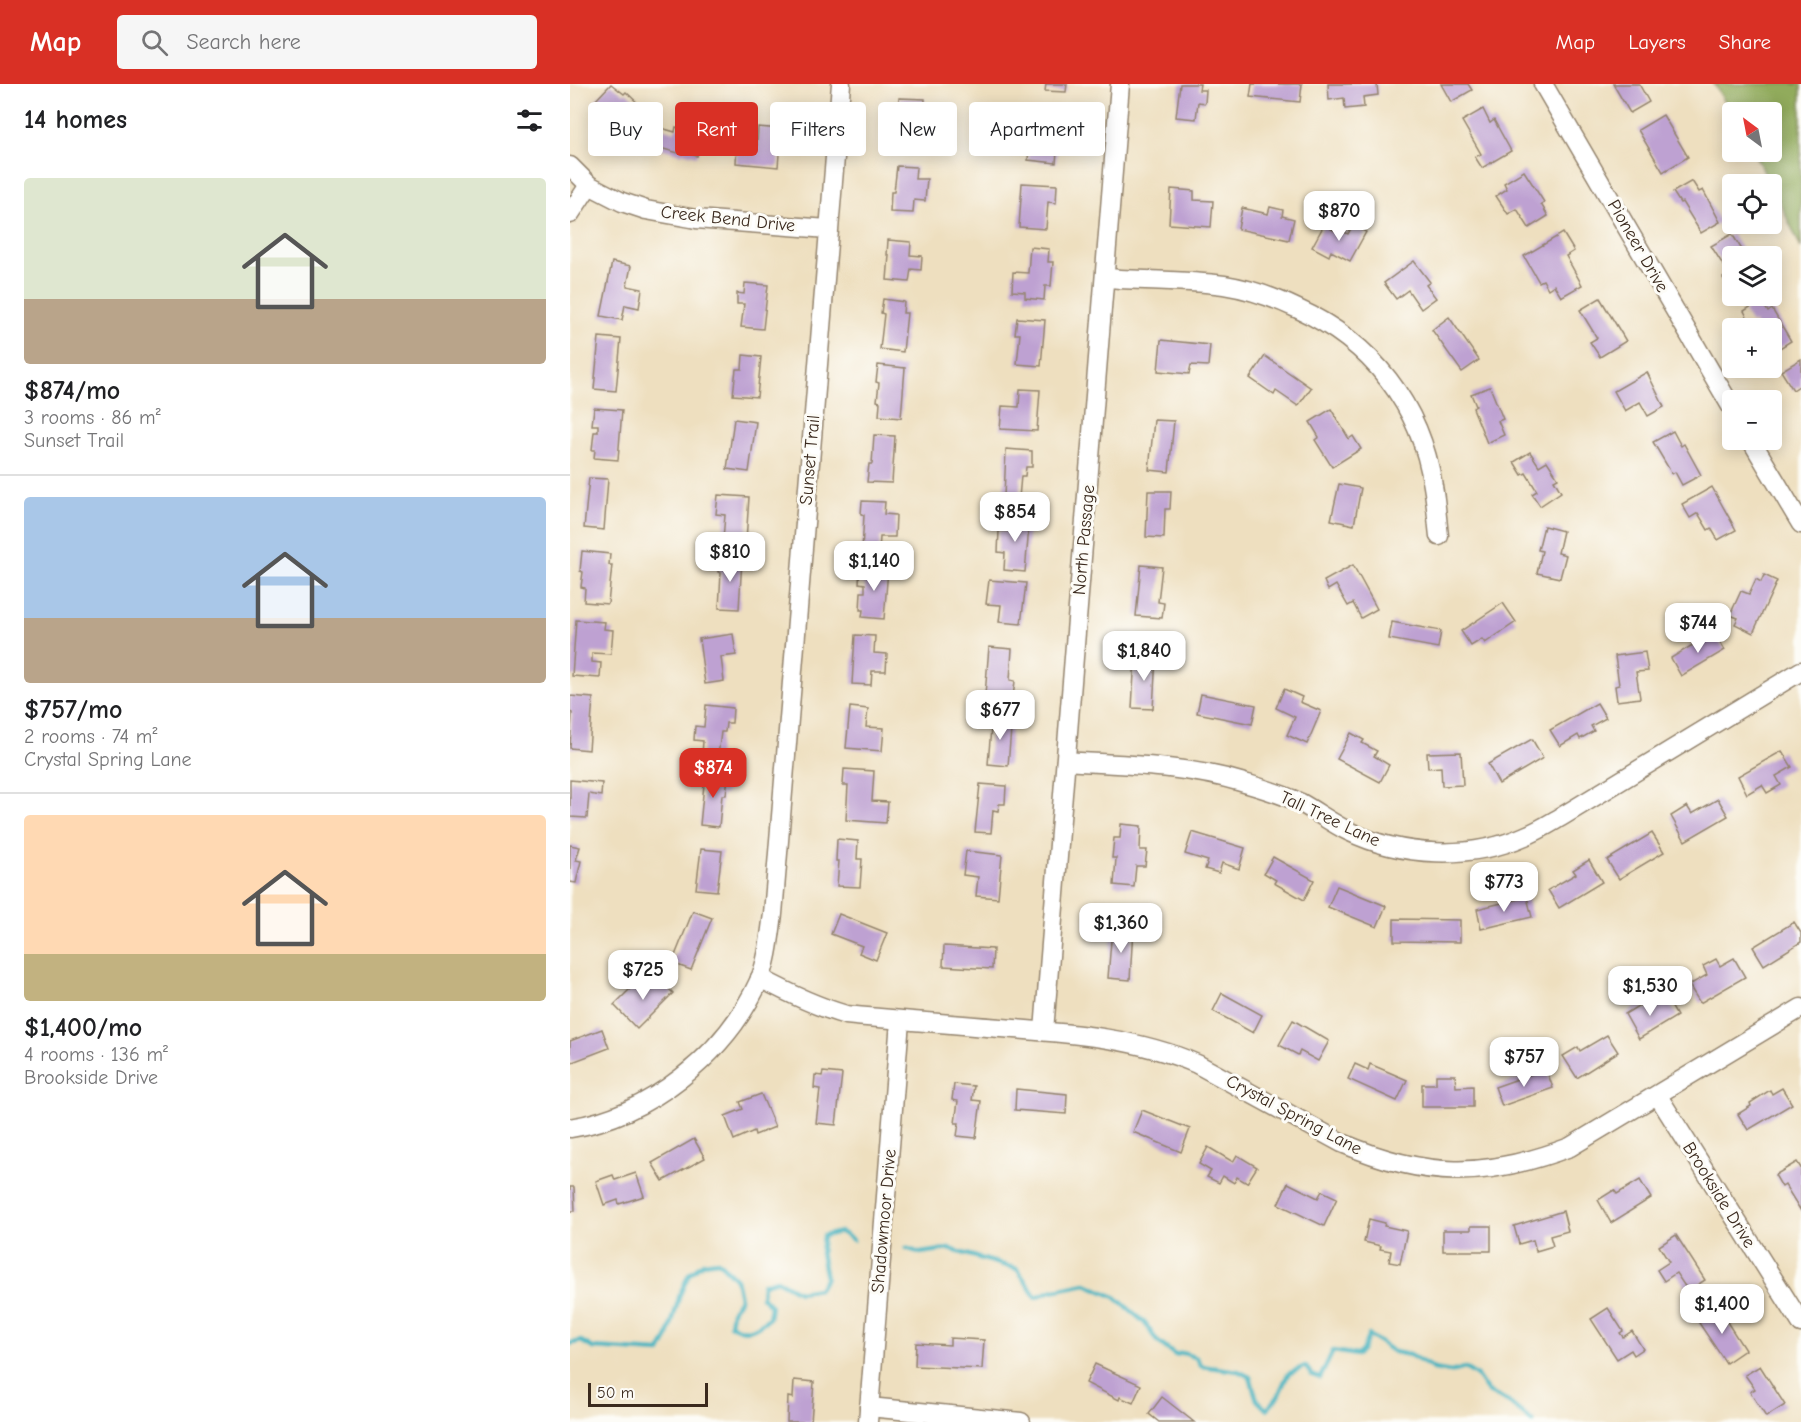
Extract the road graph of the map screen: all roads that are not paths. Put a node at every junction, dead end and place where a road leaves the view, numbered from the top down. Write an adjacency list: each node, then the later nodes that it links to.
1 (841, 84): 7 (street, Sunset Trail)
2 (1120, 84): 8 (street, North Passage)
3 (1542, 84): 9 (street, Pioneer Drive)
4 (570, 166): 5 (street, Creek Bend Drive)
5 (589, 185): 6 (street); 7 (street, Creek Bend Drive)
6 (570, 213)
7 (828, 229): 15 (street, Sunset Trail)
8 (1106, 278): 12 (street); 14 (street, North Passage)
9 (1722, 391)
10 (1757, 450): 11 (street)
11 (1801, 524)
12 (1439, 536)
13 (1801, 670): 14 (street, Tall Tree Lane)
14 (1066, 761): 18 (street, North Passage)
15 (760, 978): 17 (street, Crystal Spring Lane); 20 (street, Sunset Trail)
16 (1801, 1008): 19 (street, Crystal Spring Lane)
17 (900, 1021): 18 (street, Crystal Spring Lane); 22 (street, Shadowmoor Drive)
18 (1044, 1031): 19 (street, Crystal Spring Lane)
19 (1658, 1096): 21 (street, Brookside Drive)
20 (570, 1128)
21 (1801, 1323)
22 (868, 1415): 23 (street)
23 (1021, 1422)

